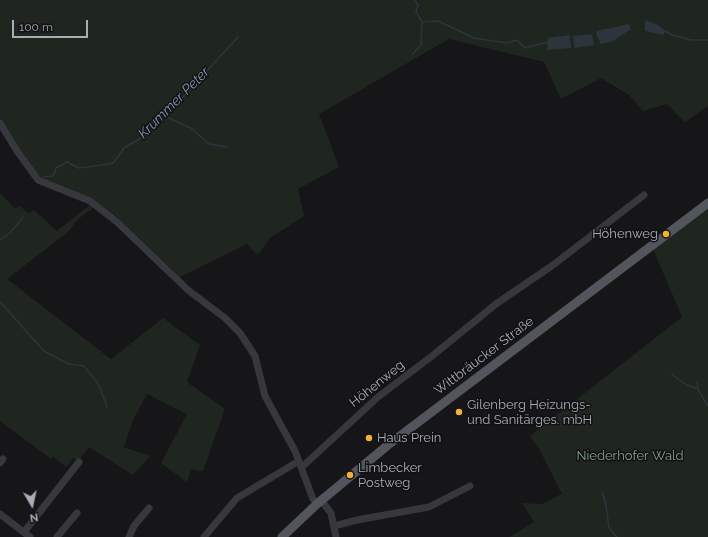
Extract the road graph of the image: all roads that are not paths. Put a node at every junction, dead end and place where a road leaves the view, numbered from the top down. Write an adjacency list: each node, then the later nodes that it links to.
1 (0, 123): 5 (street)
2 (644, 195): 5 (street, Höhenweg)
3 (708, 203): 7 (main road, Wittbräucker Straße)
4 (79, 462): 12 (street)
5 (301, 464): 7 (street); 16 (street, Höhenweg)
6 (470, 486): 11 (street)
7 (319, 502): 11 (street); 17 (main road, Wittbräucker Straße)
8 (149, 508): 15 (street)
9 (77, 513): 14 (street)
10 (0, 514): 12 (street)
11 (334, 526): 18 (street)
12 (25, 533): 13 (street)
13 (16, 537)
14 (57, 537)
15 (129, 537)
16 (204, 537)
17 (282, 537)
18 (336, 537)

